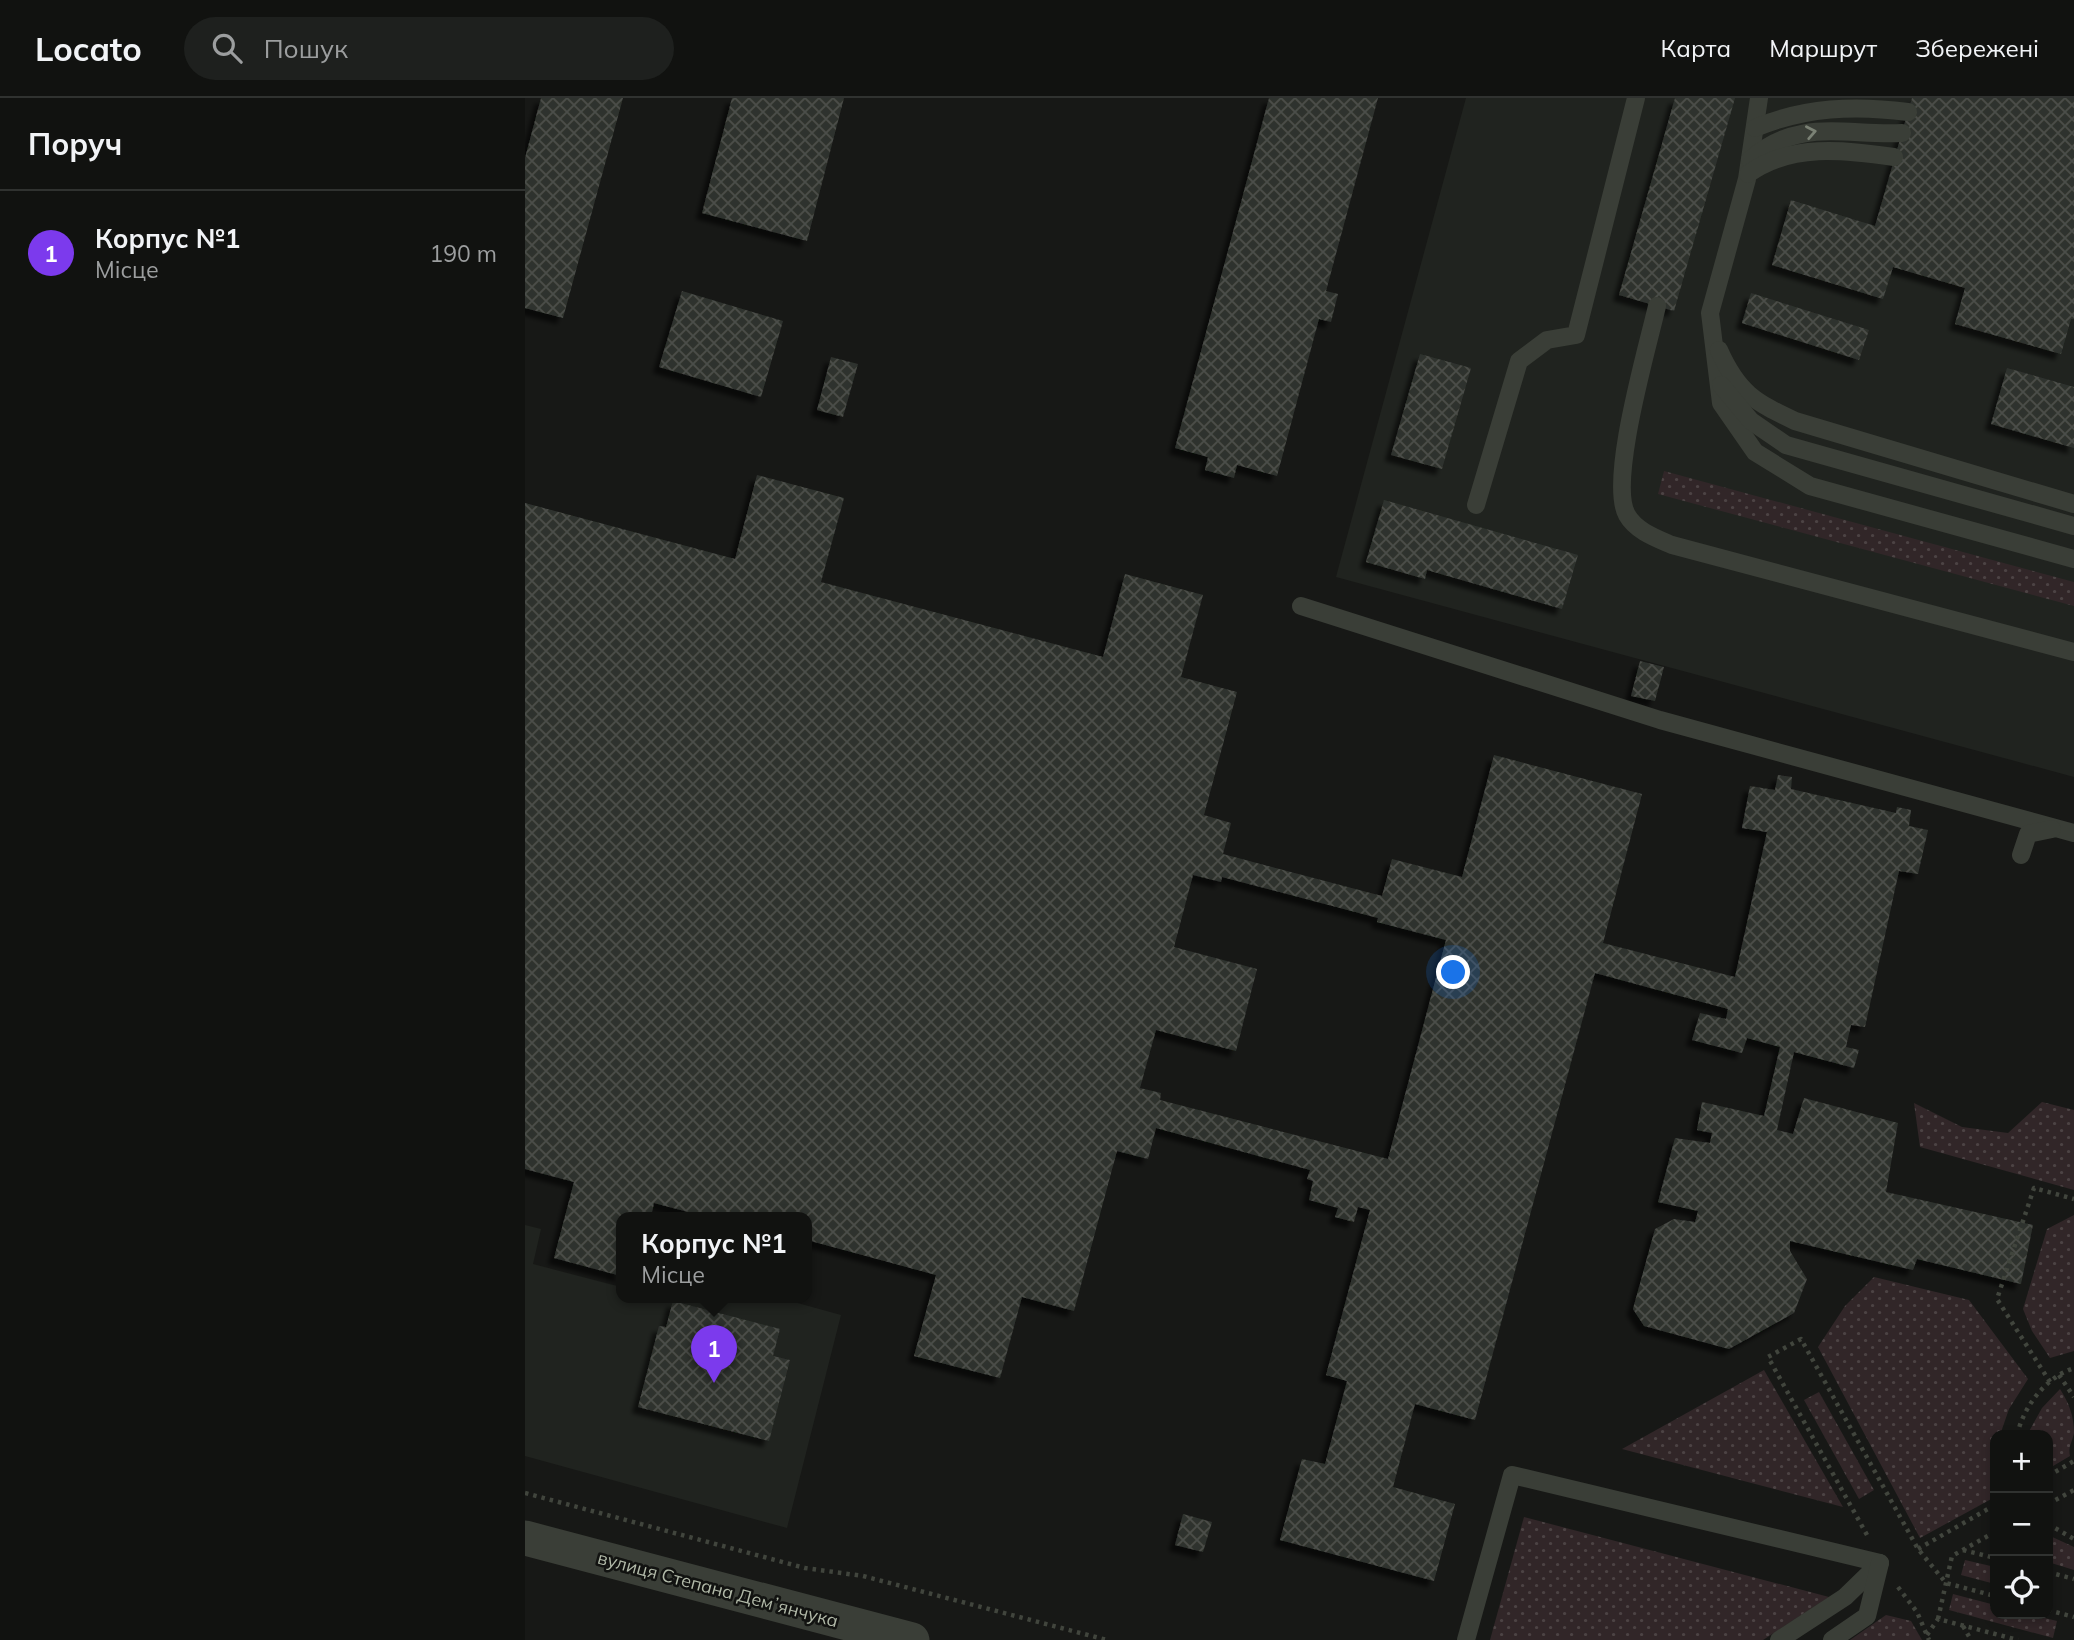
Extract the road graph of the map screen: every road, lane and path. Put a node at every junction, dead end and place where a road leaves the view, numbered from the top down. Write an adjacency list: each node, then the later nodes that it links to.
1 (1636, 98): 12 (lane)
2 (1773, 98): 4 (lane)
3 (1908, 112): 4 (lane)
4 (1757, 113): 7 (lane)
5 (1902, 133): 7 (lane, one-way to 5)
6 (1894, 157): 7 (lane)
7 (1749, 167): 9 (lane)
8 (1657, 306): 16 (lane)
9 (1713, 336): 10 (lane); 11 (lane)
10 (1718, 383): 13 (lane); 14 (lane)
11 (2074, 504)
12 (1476, 505)
13 (2074, 526)
14 (2074, 559)
15 (1301, 606): 17 (lane)
16 (2074, 652)
17 (2070, 832): 18 (lane)
18 (2021, 855)
19 (2074, 1199): 22 (path)
20 (2074, 1368): 21 (path)
21 (2059, 1375): 22 (path); 23 (path)
22 (2050, 1382): 24 (path)
23 (2074, 1397)
24 (2019, 1430)
25 (2074, 1461): 26 (path)
26 (2053, 1473)
27 (2074, 1490): 29 (path)
28 (525, 1493): 49 (path)
29 (2053, 1501)
30 (1990, 1508): 35 (path)
31 (2053, 1527): 34 (path)
32 (1990, 1535): 36 (path)
33 (525, 1538): 48 (street, вулиця Степана Демʼянчука)
34 (2074, 1539)
35 (1918, 1549): 38 (path); 41 (path)
36 (1963, 1549): 37 (path); 41 (path)
37 (1990, 1557)
38 (1880, 1563): 47 (path); 50 (lane); 51 (lane); 52 (lane)
39 (2053, 1573): 40 (path)
40 (2074, 1579)
41 (1946, 1583): 42 (path); 45 (path)
42 (1990, 1595)
43 (2053, 1611): 44 (path)
44 (2074, 1617)
45 (1938, 1619): 46 (path); 47 (path)
46 (1963, 1625): 53 (path); 54 (path)
47 (1928, 1638)
48 (912, 1640)
49 (1107, 1640)
50 (1466, 1640)
51 (1779, 1640)
52 (1832, 1640)
53 (1971, 1640)
54 (2018, 1640)

